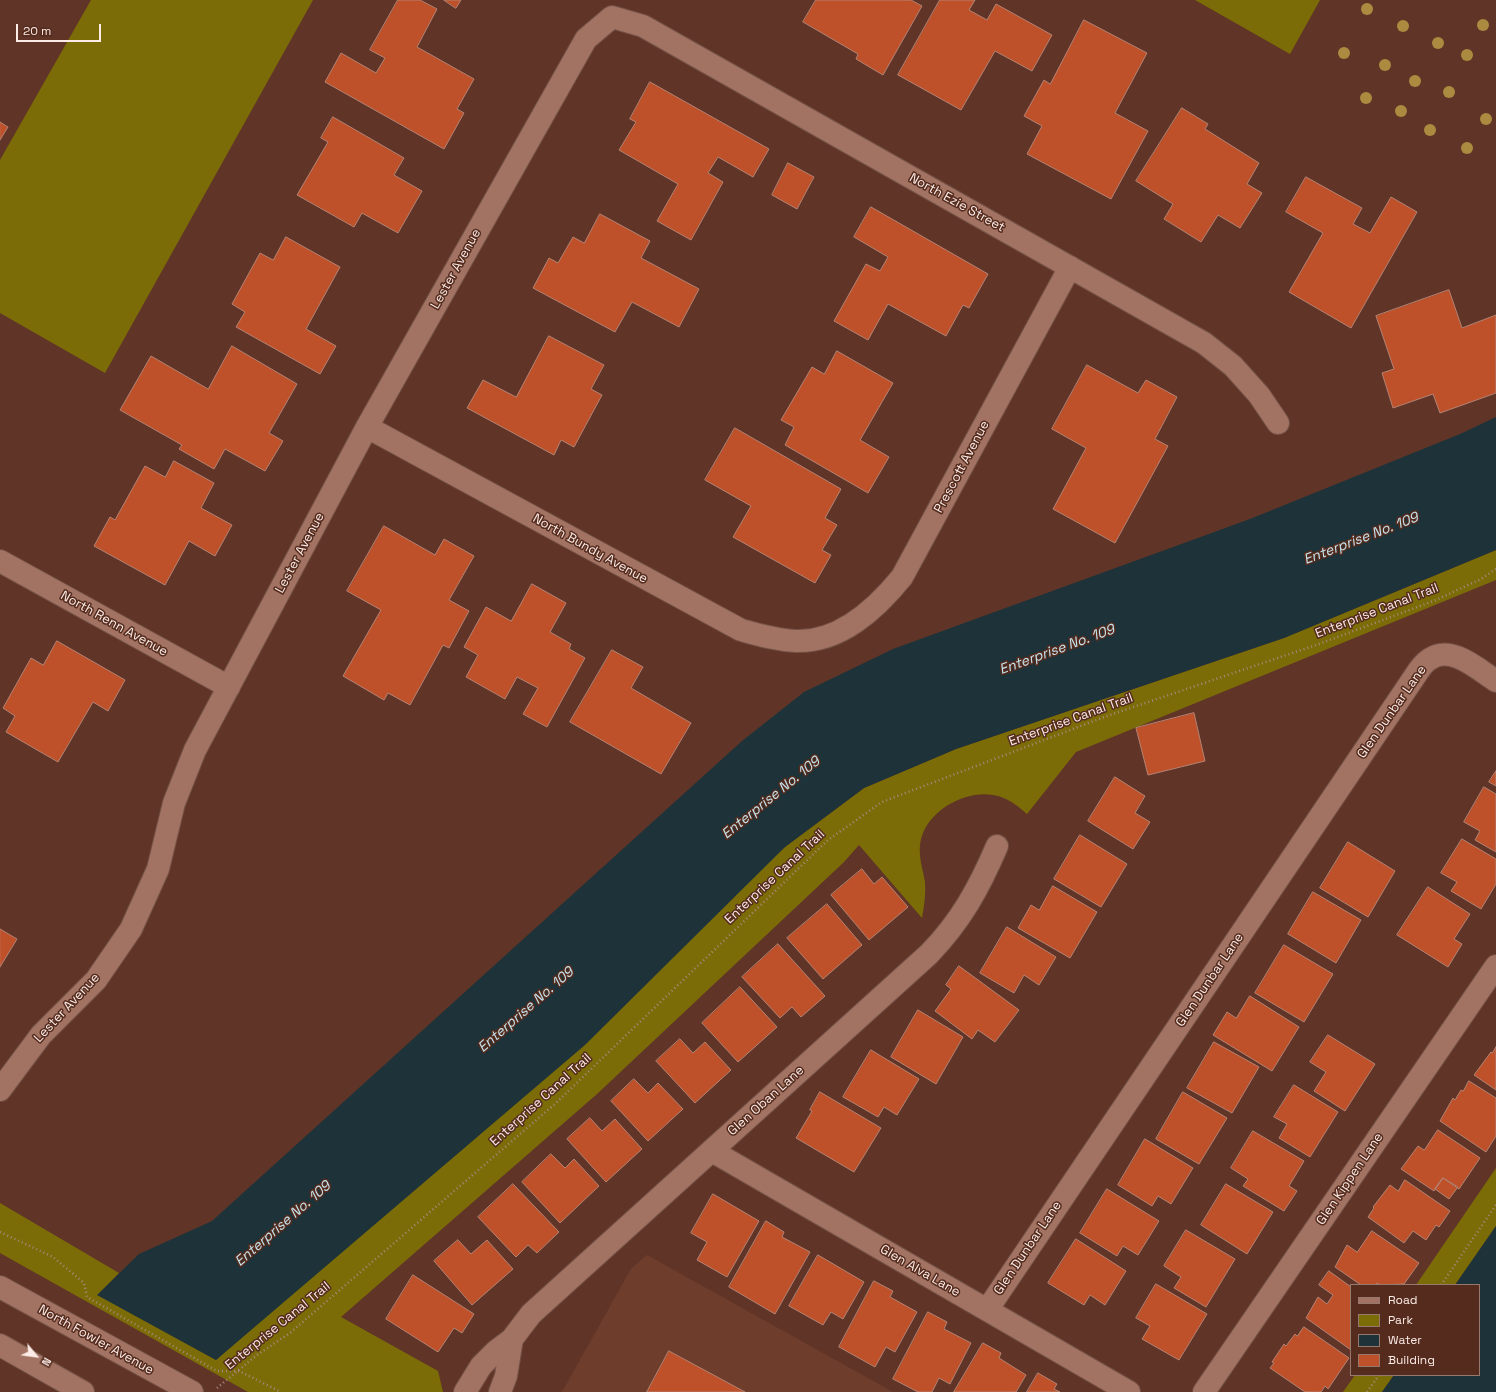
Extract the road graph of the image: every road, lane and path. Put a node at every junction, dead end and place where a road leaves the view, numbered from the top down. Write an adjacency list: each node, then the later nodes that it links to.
1 (612, 17): 2 (street, North Ezie Street); 4 (street, Lester Avenue)
2 (1070, 267): 3 (street, North Ezie Street); 7 (street, Prescott Avenue)
3 (1278, 423)
4 (367, 427): 7 (street, North Bundy Avenue); 9 (street, Lester Avenue)
5 (0, 561): 9 (street, North Renn Avenue)
6 (1496, 568): 21 (path, Enterprise Canal Trail)
7 (822, 637)
8 (1496, 682): 18 (street, Glen Dunbar Lane)
9 (229, 687): 12 (street, Lester Avenue)
10 (997, 846): 13 (street, Glen Oban Lane)
11 (1496, 966): 30 (street, Glen Kippen Lane)
12 (0, 1090)
13 (712, 1151): 18 (street, Glen Alva Lane); 19 (street, Glen Oban Lane)
14 (1496, 1205): 16 (path)
15 (0, 1232): 21 (path)
16 (1442, 1284)
17 (0, 1287): 24 (street, North Fowler Avenue)
18 (987, 1310): 29 (street, Glen Alva Lane)
19 (512, 1339): 27 (street); 28 (street)
20 (0, 1345): 23 (street)
21 (239, 1371): 25 (path, Enterprise Canal Trail); 26 (path)
22 (1378, 1376): 31 (path)
23 (83, 1392)
24 (192, 1392)
25 (213, 1392)
26 (281, 1392)
27 (465, 1392)
28 (500, 1392)
29 (1129, 1392)
30 (1204, 1392)
31 (1367, 1392)

